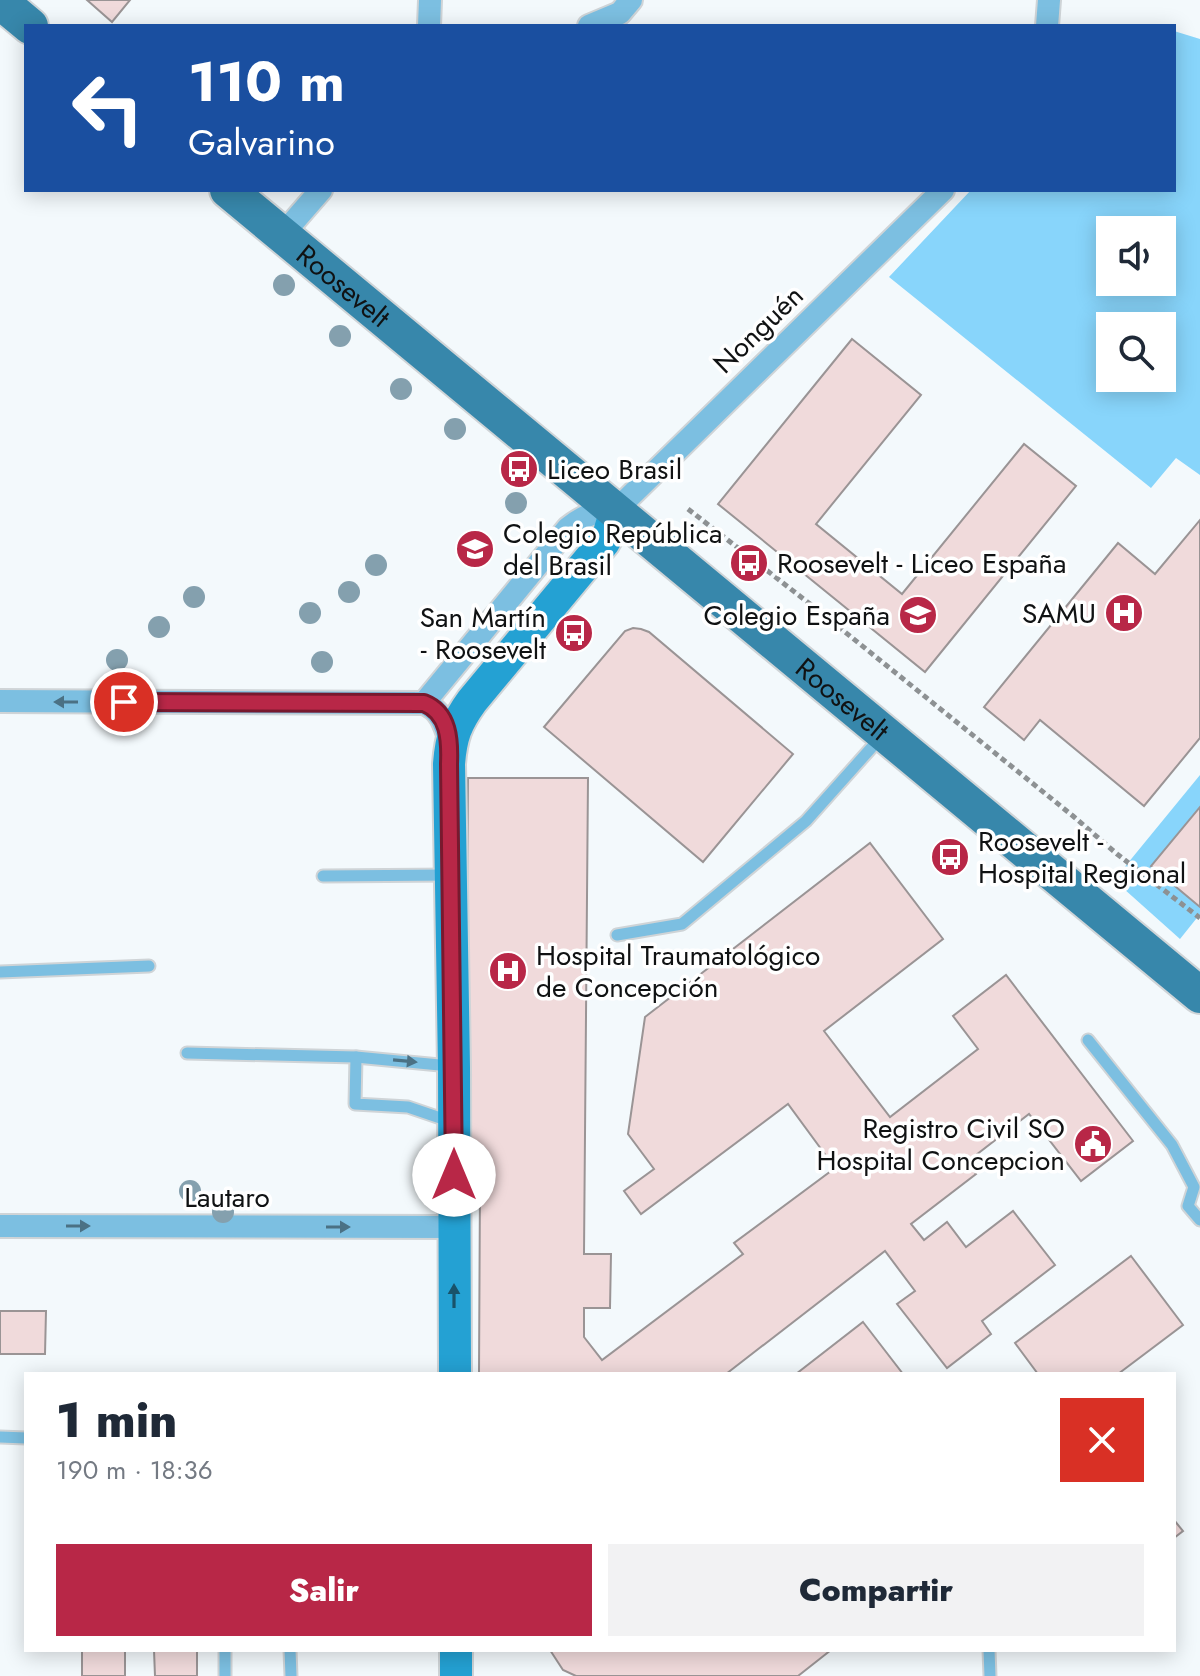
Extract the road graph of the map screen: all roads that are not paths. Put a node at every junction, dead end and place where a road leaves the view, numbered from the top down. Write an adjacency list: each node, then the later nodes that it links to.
1 (430, 0): 6 (street)
2 (631, 0): 7 (street)
3 (1049, 0): 8 (street)
4 (0, 1): 5 (main road)
5 (28, 24)
6 (429, 24)
7 (594, 24)
8 (1047, 24)
9 (230, 192): 12 (main road, Roosevelt)
10 (319, 192): 12 (street)
11 (940, 192): 13 (street, Nonguén)
12 (282, 235): 13 (main road, Roosevelt)
13 (616, 510): 15 (street); 16 (main road, Roosevelt); 17 (main road)
14 (0, 701): 15 (street, one-way to 14)
15 (424, 703): 17 (street)
16 (884, 734): 20 (lane); 23 (main road, Roosevelt)
17 (450, 741): 18 (main road)
18 (450, 875): 19 (lane); 27 (main road)
19 (323, 876)
20 (617, 935)
21 (149, 966): 22 (lane)
22 (0, 972)
23 (1200, 995)
24 (1088, 1040): 29 (lane)
25 (187, 1053): 26 (lane)
26 (356, 1057): 27 (lane, one-way to 27); 28 (lane)
27 (454, 1067): 28 (main road)
28 (454, 1123): 31 (main road)
29 (1200, 1220)
30 (0, 1226): 31 (street, Lautaro, one-way to 31)
31 (454, 1227): 32 (main road, one-way to 31)
32 (455, 1372)
33 (0, 1437): 34 (lane)
34 (24, 1438)
35 (225, 1652): 39 (lane)
36 (290, 1652): 40 (lane)
37 (456, 1652): 41 (main road)
38 (989, 1652): 42 (lane)
39 (225, 1676)
40 (291, 1676)
41 (456, 1676)
42 (990, 1676)

